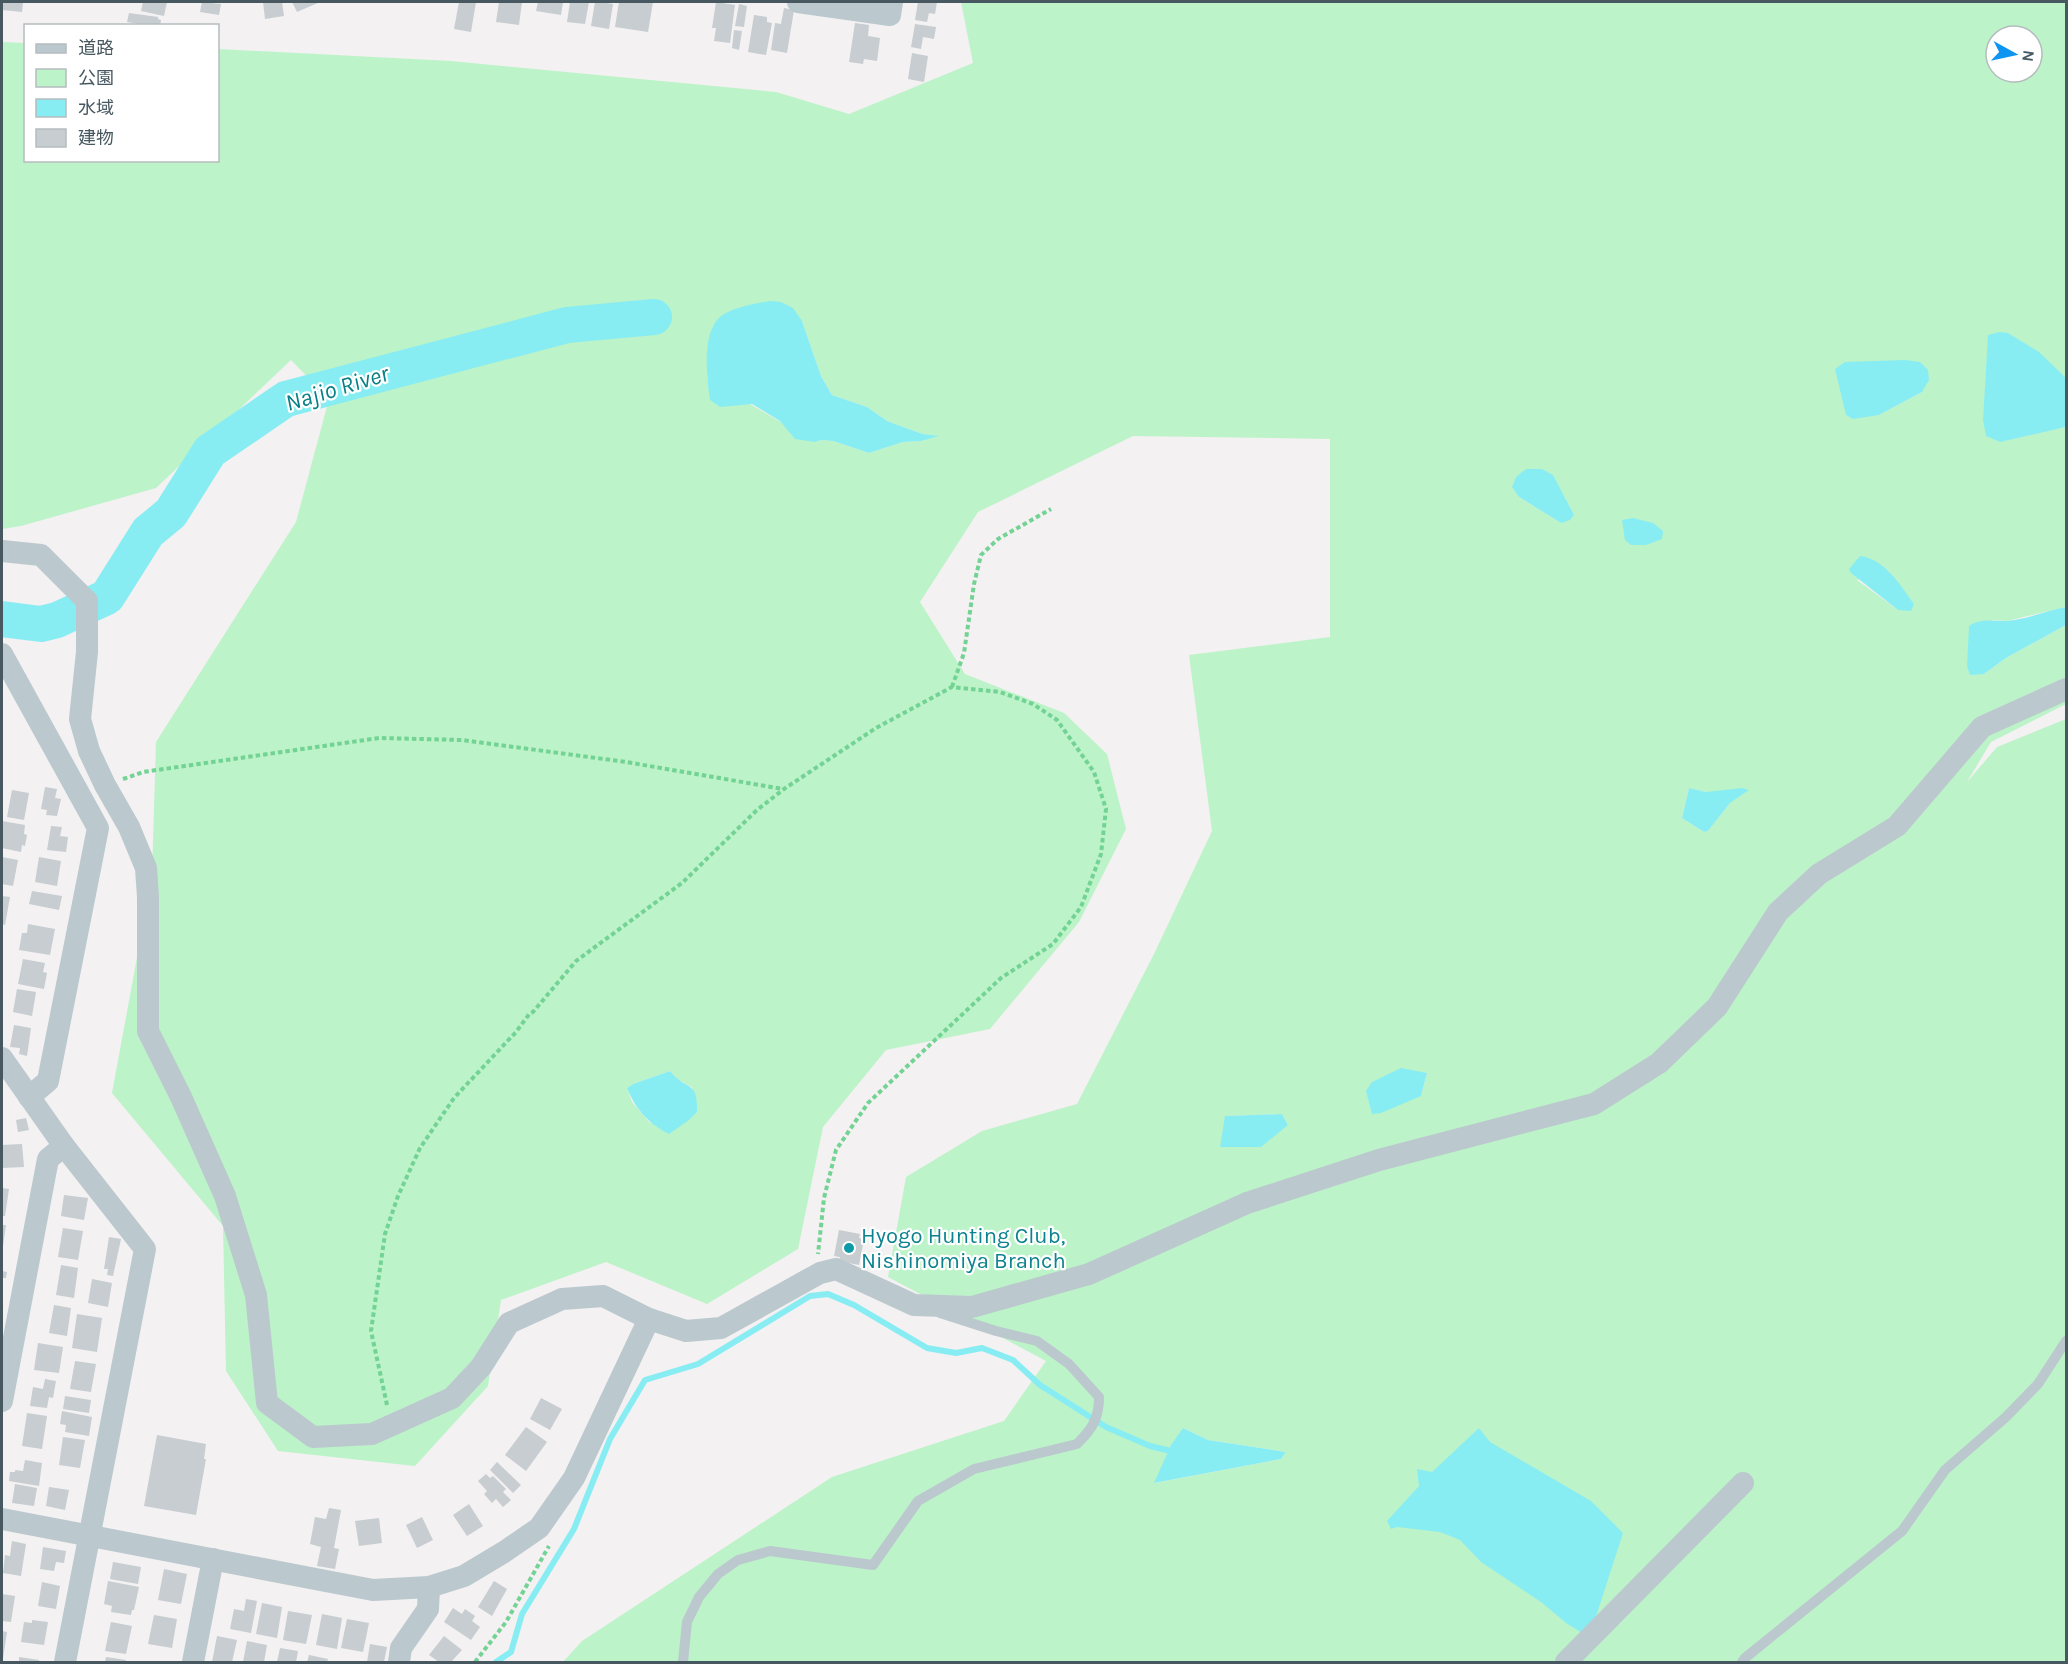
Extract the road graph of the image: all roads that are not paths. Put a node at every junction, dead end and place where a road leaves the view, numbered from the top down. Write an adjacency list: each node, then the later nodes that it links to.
1 (798, 2): 2 (street)
2 (892, 2)
3 (2, 551): 10 (street)
4 (2, 654): 7 (street)
5 (2067, 689): 9 (street)
6 (2, 1058): 7 (street)
7 (29, 1097): 8 (street)
8 (64, 1146): 12 (street); 15 (street)
9 (914, 1305): 10 (street); 21 (lane)
10 (649, 1319): 17 (street)
11 (2067, 1341): 23 (lane)
12 (2, 1401)
13 (1743, 1484): 22 (street)
14 (2, 1519): 15 (street)
15 (90, 1536): 16 (street); 18 (street)
16 (213, 1559): 17 (street); 19 (street)
17 (429, 1587): 20 (street)
18 (65, 1662)
19 (193, 1662)
20 (399, 1662)
21 (683, 1662)
22 (1566, 1662)
23 (1742, 1662)

